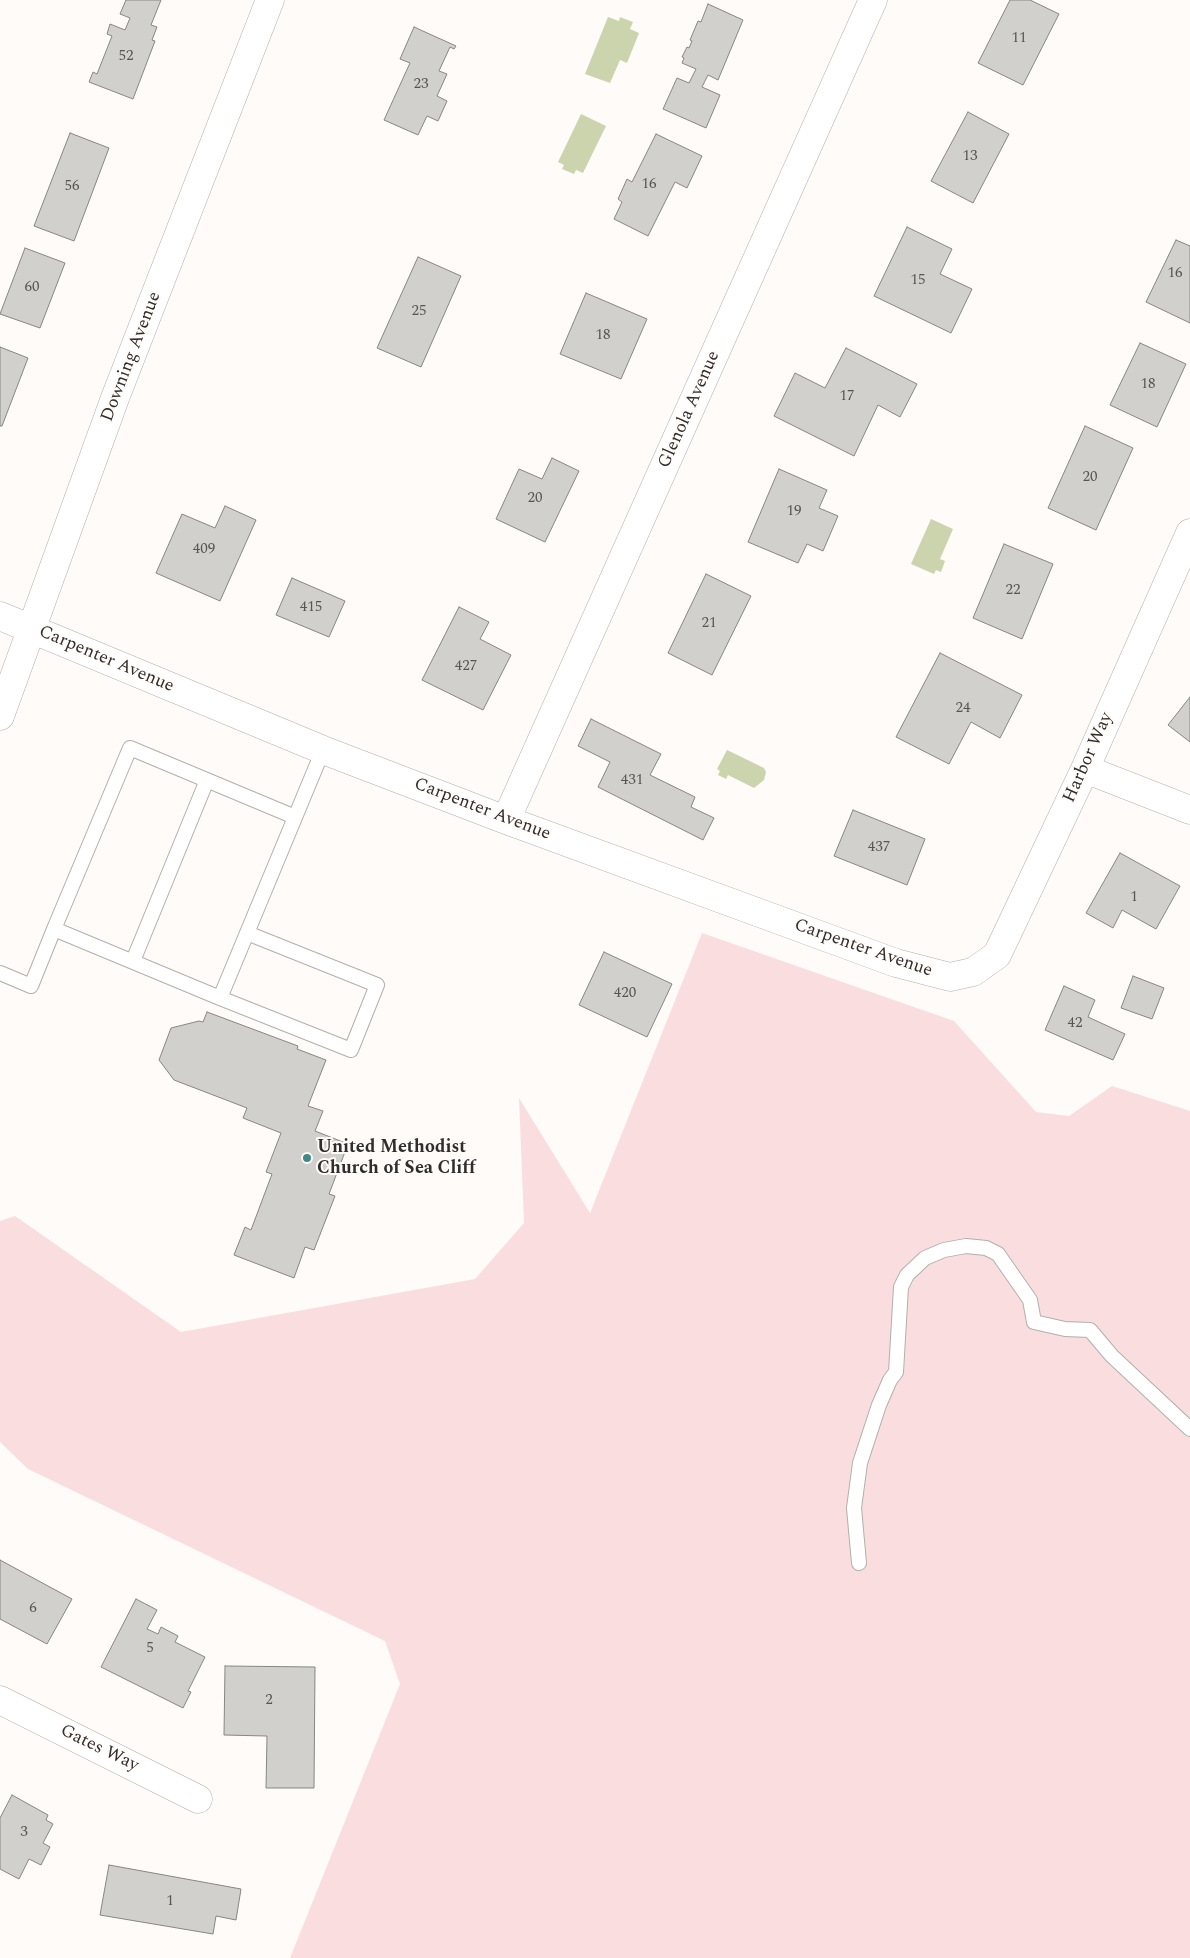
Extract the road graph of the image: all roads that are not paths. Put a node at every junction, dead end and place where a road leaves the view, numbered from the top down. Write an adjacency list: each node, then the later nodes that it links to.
1 (270, 0): 5 (street, Downing Avenue)
2 (873, 0): 12 (street, Glenola Avenue)
3 (1190, 533): 8 (street, Harbor Way)
4 (0, 616): 5 (street, Carpenter Avenue)
5 (31, 629): 6 (street, Downing Avenue); 7 (street, Carpenter Avenue)
6 (0, 716)
7 (323, 750): 11 (lane); 12 (street, Carpenter Avenue)
8 (1085, 769): 10 (street); 16 (street, Harbor Way)
9 (207, 780): 11 (lane); 13 (lane); 15 (lane)
10 (1190, 810)
11 (295, 817): 14 (lane)
12 (506, 820): 16 (street, Carpenter Avenue)
13 (54, 929): 15 (lane); 17 (lane)
14 (247, 933): 18 (lane); 18 (lane)
15 (133, 961): 18 (lane)
16 (973, 972)
17 (0, 973)
18 (220, 998)
19 (1190, 1428): 20 (lane)
20 (858, 1563)
21 (0, 1700): 22 (street, Gates Way)
22 (198, 1798)

